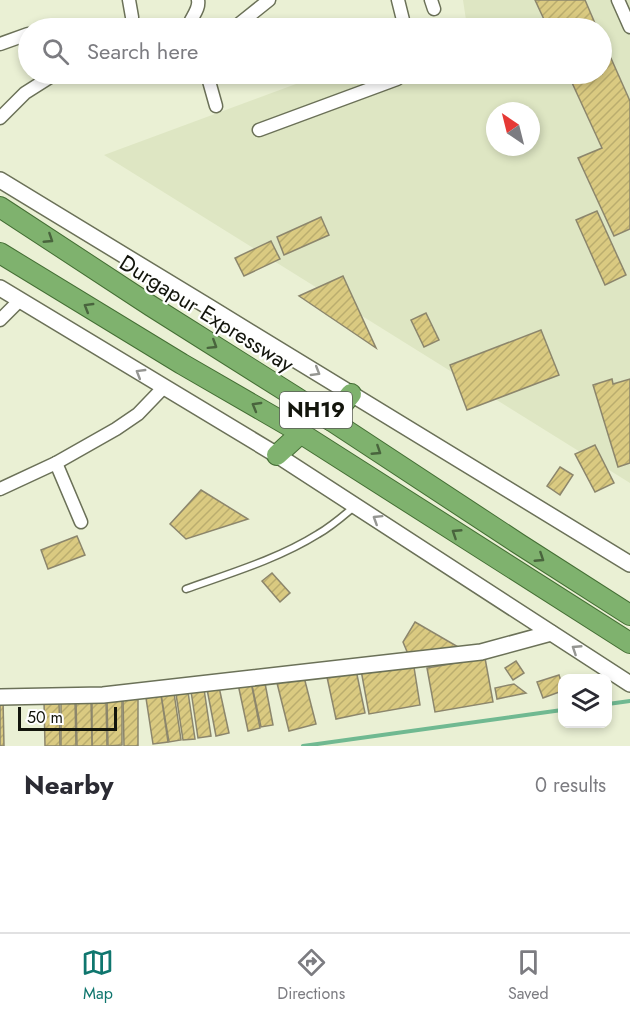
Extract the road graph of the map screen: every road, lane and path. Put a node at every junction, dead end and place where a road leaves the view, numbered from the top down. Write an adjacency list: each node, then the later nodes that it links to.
1 (129, 0): 6 (street)
2 (198, 0): 7 (street)
3 (269, 0): 8 (street)
4 (398, 0): 9 (street)
5 (618, 0): 10 (street)
6 (132, 18)
7 (191, 18)
8 (246, 18)
9 (402, 18)
10 (630, 27)
11 (18, 38): 12 (street)
12 (0, 44)
13 (39, 84): 17 (street)
14 (210, 84): 16 (street)
15 (383, 84): 18 (street)
16 (216, 106)
17 (2, 113)
18 (259, 130)
19 (0, 180): 26 (street, one-way to 26)
20 (0, 207): 27 (highway, Durgapur Expressway / NH19, one-way to 27)
21 (0, 253): 28 (highway, NH19, one-way to 21)
22 (0, 288): 23 (street)
23 (20, 300): 24 (street); 25 (street, one-way to 23)
24 (0, 320)
25 (164, 388): 29 (street); 30 (street)
26 (351, 394): 27 (highway); 34 (street)
27 (330, 420): 36 (highway, Durgapur Expressway / NH19, one-way to 36)
28 (301, 433): 29 (highway); 38 (highway, NH19, one-way to 28)
29 (277, 455): 32 (street)
30 (56, 463): 31 (street); 33 (street)
31 (0, 489)
32 (356, 506): 35 (lane); 37 (street, one-way to 32)
33 (81, 522)
34 (630, 564)
35 (186, 589)
36 (630, 615)
37 (551, 633): 39 (street, one-way to 37); 40 (street)
38 (630, 643)
39 (628, 682)
40 (0, 697)

